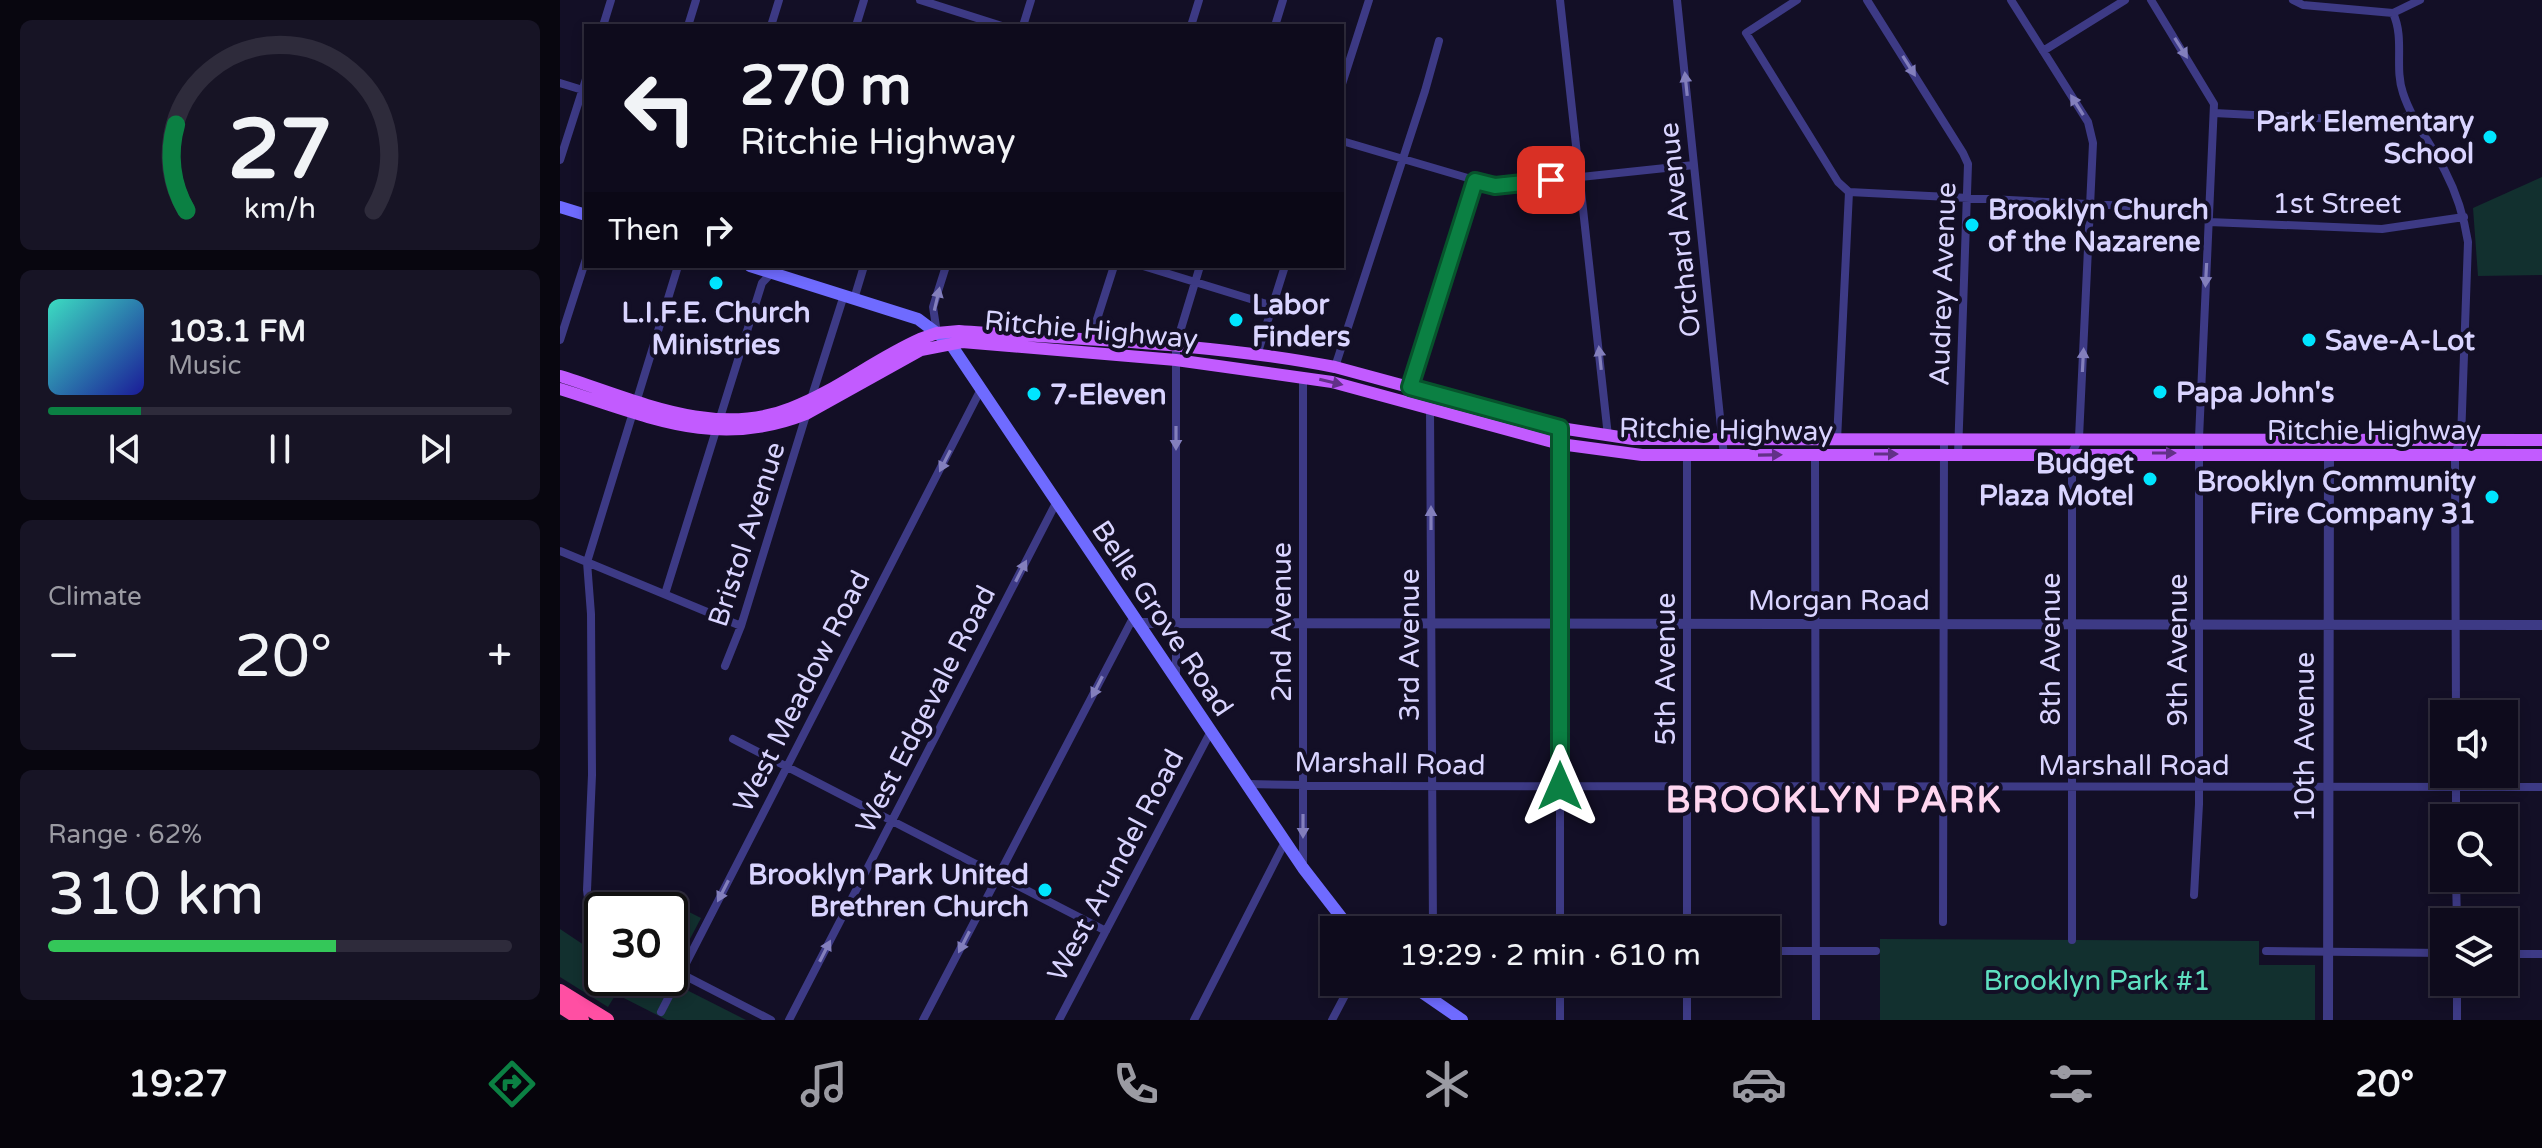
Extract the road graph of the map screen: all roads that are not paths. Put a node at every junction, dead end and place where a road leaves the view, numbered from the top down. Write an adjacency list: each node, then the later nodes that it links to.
1 (611, 0): 20 (street)
2 (696, 0): 21 (street)
3 (779, 0): 22 (street)
4 (864, 0): 23 (street)
5 (920, 0): 24 (street)
6 (1031, 0): 25 (street)
7 (1199, 0): 26 (street)
8 (1283, 0): 27 (street)
9 (1369, 0): 30 (street)
10 (1560, 0): 39 (street)
11 (1677, 0): 38 (street, Orchard Avenue, one-way to 11)
12 (1797, 0): 41 (street)
13 (1867, 0): 42 (street, Audrey Avenue, one-way to 42)
14 (2011, 0): 29 (street)
15 (2125, 0): 29 (street)
16 (2151, 0): 33 (street, one-way to 33)
17 (2293, 0): 19 (street)
18 (2420, 0): 19 (street)
19 (2393, 13): 34 (street)
20 (604, 24)
21 (689, 24)
22 (772, 24)
23 (857, 24)
24 (996, 24)
25 (1024, 24)
26 (1192, 24)
27 (1276, 24)
28 (1439, 41): 36 (street)
29 (2043, 51): 43 (street, one-way to 29)
30 (1344, 78)
31 (560, 83): 32 (street)
32 (584, 90): 37 (street)
33 (2214, 113): 34 (street); 45 (street, 9th Avenue)
34 (2412, 114): 47 (street)
35 (1344, 142): 36 (street)
36 (1402, 158): 40 (street); 68 (street)
37 (560, 160)
38 (1694, 165): 39 (street); 86 (street, Orchard Avenue)
39 (1580, 177): 40 (street); 80 (street, one-way to 39)
40 (1475, 181): 71 (street)
41 (1849, 192): 42 (street); 87 (street)
42 (1968, 198): 43 (street); 81 (street, Audrey Avenue)
43 (2091, 204): 45 (street); 82 (street, one-way to 43)
44 (560, 207): 46 (main road)
45 (2209, 210): 48 (street, 9th Avenue)
46 (584, 214)
47 (2464, 217): 48 (street, 1st Street); 85 (street)
48 (2209, 222): 83 (street, 9th Avenue, one-way to 83)
49 (584, 265): 63 (street)
50 (677, 268): 75 (street)
51 (863, 268): 59 (street, Bristol Avenue)
52 (945, 268): 61 (street, one-way to 52)
53 (1113, 268): 62 (street)
54 (1150, 268): 58 (street)
55 (1199, 268): 58 (street)
56 (1284, 268): 60 (street)
57 (775, 269): 59 (main road, Belle Grove Road); 78 (street)
58 (1195, 282): 60 (street); 65 (street)
59 (849, 297): 61 (main road, Belle Grove Road); 74 (street, Bristol Avenue)
60 (1273, 306): 66 (street)
61 (937, 333): 62 (main road, Ritchie Highway); 64 (main road, Belle Grove Road); 74 (main road)
62 (1091, 338): 65 (main road, Ritchie Highway)
63 (560, 340)
64 (950, 343): 67 (main road, Ritchie Highway); 73 (main road, Belle Grove Road); 77 (main road, Ritchie Highway)
65 (1176, 345): 66 (main road, Ritchie Highway); 67 (street)
66 (1257, 355): 68 (main road, Ritchie Highway)
67 (1176, 360): 70 (main road, Ritchie Highway); 105 (street, one-way to 105)
68 (1335, 367): 71 (main road, Ritchie Highway)
69 (560, 376): 75 (main road)
70 (1303, 377): 76 (main road, Ritchie Highway, one-way to 76); 106 (street, 2nd Avenue)
71 (1410, 387): 79 (main road, Ritchie Highway)
72 (560, 389): 75 (main road)
73 (980, 391): 100 (main road, Belle Grove Road); 123 (street, West Meadow Road, one-way to 123)
74 (811, 399): 77 (street, Bristol Avenue); 78 (main road)
75 (635, 406): 78 (main road); 102 (street)
76 (1430, 408): 89 (main road, Ritchie Highway); 108 (street, 3rd Avenue, one-way to 76)
77 (806, 414): 78 (main road, Ritchie Highway); 117 (street, Bristol Avenue)
78 (717, 426): 103 (street)
79 (1560, 428): 80 (main road, Ritchie Highway); 89 (street)
80 (1608, 436): 86 (main road, Ritchie Highway)
81 (1958, 438): 82 (main road, Ritchie Highway); 84 (main road, Ritchie Highway); 92 (street, Audrey Avenue)
82 (2079, 438): 83 (main road, Ritchie Highway); 90 (street)
83 (2199, 438): 85 (main road, Ritchie Highway); 93 (street, 9th Avenue)
84 (1944, 439): 87 (main road, Ritchie Highway); 91 (street)
85 (2461, 439): 88 (main road, Ritchie Highway); 95 (street)
86 (1723, 440): 87 (main road, Ritchie Highway); 99 (street, Orchard Avenue)
87 (1837, 440)
88 (2542, 440)
89 (1560, 444): 98 (main road, Ritchie Highway); 107 (street)
90 (2072, 453): 92 (main road, Ritchie Highway); 93 (main road, Ritchie Highway, one-way to 93); 112 (street, 8th Avenue)
91 (1944, 454): 92 (main road, Ritchie Highway); 96 (main road, Ritchie Highway, one-way to 91); 111 (street)
92 (1958, 454)
93 (2199, 454): 94 (main road, Ritchie Highway); 113 (street, 9th Avenue)
94 (2329, 454): 95 (main road, Ritchie Highway); 114 (street, 10th Avenue)
95 (2455, 454): 97 (main road, Ritchie Highway); 115 (street)
96 (1815, 455): 99 (main road, Ritchie Highway, one-way to 96); 110 (street)
97 (2542, 455)
98 (1687, 456): 99 (main road, Ritchie Highway); 109 (street, 5th Avenue)
99 (1724, 456)
100 (1056, 503): 104 (main road, Belle Grove Road); 137 (street, West Edgevale Road, one-way to 100)
101 (560, 551): 102 (street)
102 (587, 562): 103 (street); 141 (street)
103 (665, 594): 117 (street)
104 (1135, 620): 105 (street, Morgan Road); 119 (main road, Belle Grove Road); 140 (street, one-way to 140)
105 (1176, 623): 106 (street, Morgan Road); 119 (street)
106 (1303, 623): 108 (street, Morgan Road); 125 (street, 2nd Avenue)
107 (1560, 623): 108 (street, Morgan Road); 109 (street, Morgan Road); 127 (street)
108 (1431, 624): 126 (street, 3rd Avenue)
109 (1687, 624): 110 (street, Morgan Road); 128 (street, 5th Avenue)
110 (1816, 624): 111 (street, Morgan Road); 129 (street)
111 (1944, 624): 112 (street, Morgan Road); 130 (street)
112 (2072, 624): 113 (street, Morgan Road); 131 (street, 8th Avenue)
113 (2199, 624): 114 (street, Morgan Road); 132 (street, 9th Avenue)
114 (2328, 625): 115 (street, Morgan Road); 133 (street, 10th Avenue)
115 (2456, 625): 116 (street, Morgan Road); 120 (street)
116 (2542, 625)
117 (741, 626): 118 (street, Bristol Avenue)
118 (725, 666)
119 (1176, 680): 121 (main road, Belle Grove Road)
120 (2456, 700)
121 (1211, 731): 124 (main road, Belle Grove Road); 148 (street, West Arundel Road)
122 (733, 739): 123 (street)
123 (787, 766): 137 (street); 158 (street, West Meadow Road, one-way to 158)
124 (1246, 784): 125 (street, Marshall Road); 138 (main road, Belle Grove Road)
125 (1303, 785): 126 (street, Marshall Road); 139 (street, 2nd Avenue, one-way to 139)
126 (1432, 786): 127 (street, Marshall Road); 144 (street, 3rd Avenue)
127 (1560, 786): 128 (street, Marshall Road); 145 (street)
128 (1687, 787): 129 (street, Marshall Road); 146 (street, 5th Avenue)
129 (1816, 787): 130 (street, Marshall Road); 151 (street)
130 (1944, 787): 131 (street, Marshall Road); 147 (street)
131 (2072, 787): 132 (street, Marshall Road); 149 (street, 8th Avenue)
132 (2198, 787): 133 (street, Marshall Road); 142 (street, 9th Avenue)
133 (2328, 787): 134 (street, Marshall Road); 154 (street, 10th Avenue)
134 (2430, 787)
135 (2518, 787): 136 (street, Marshall Road)
136 (2542, 787)
137 (892, 821): 140 (street); 174 (street, West Edgevale Road, one-way to 137)
138 (1285, 842): 139 (main road, Belle Grove Road); 177 (street)
139 (1303, 868): 143 (main road, Belle Grove Road)
140 (998, 876): 148 (street); 175 (street, one-way to 175)
141 (588, 892)
142 (2194, 895)
143 (1340, 916)
144 (1433, 916)
145 (1560, 916)
146 (1687, 916)
147 (1943, 922)
148 (1106, 931): 176 (street, West Arundel Road)
149 (2072, 940)
150 (1780, 951): 151 (street)
151 (1816, 951): 152 (street); 182 (street)
152 (1876, 951)
153 (2266, 951): 154 (street)
154 (2328, 952): 155 (street); 183 (street, 10th Avenue)
155 (2430, 953)
156 (2518, 954): 157 (street)
157 (2542, 954)
158 (688, 958)
159 (688, 977): 173 (street)
160 (560, 991): 172 (highway)
161 (669, 996): 170 (street, West Meadow Road)
162 (1345, 996): 178 (street)
163 (1426, 996): 168 (main road)
164 (1433, 996): 168 (street)
165 (1560, 996): 180 (street)
166 (1687, 996): 181 (street)
167 (2457, 996): 184 (street)
168 (1433, 1001): 179 (main road)
169 (560, 1006): 171 (highway)
170 (661, 1012)
171 (582, 1020)
172 (607, 1020)
173 (771, 1020)
174 (789, 1020)
175 (923, 1020)
176 (1059, 1020)
177 (1194, 1020)
178 (1332, 1020)
179 (1462, 1020)
180 (1560, 1020)
181 (1687, 1020)
182 (1816, 1020)
183 (2328, 1020)
184 (2457, 1020)

